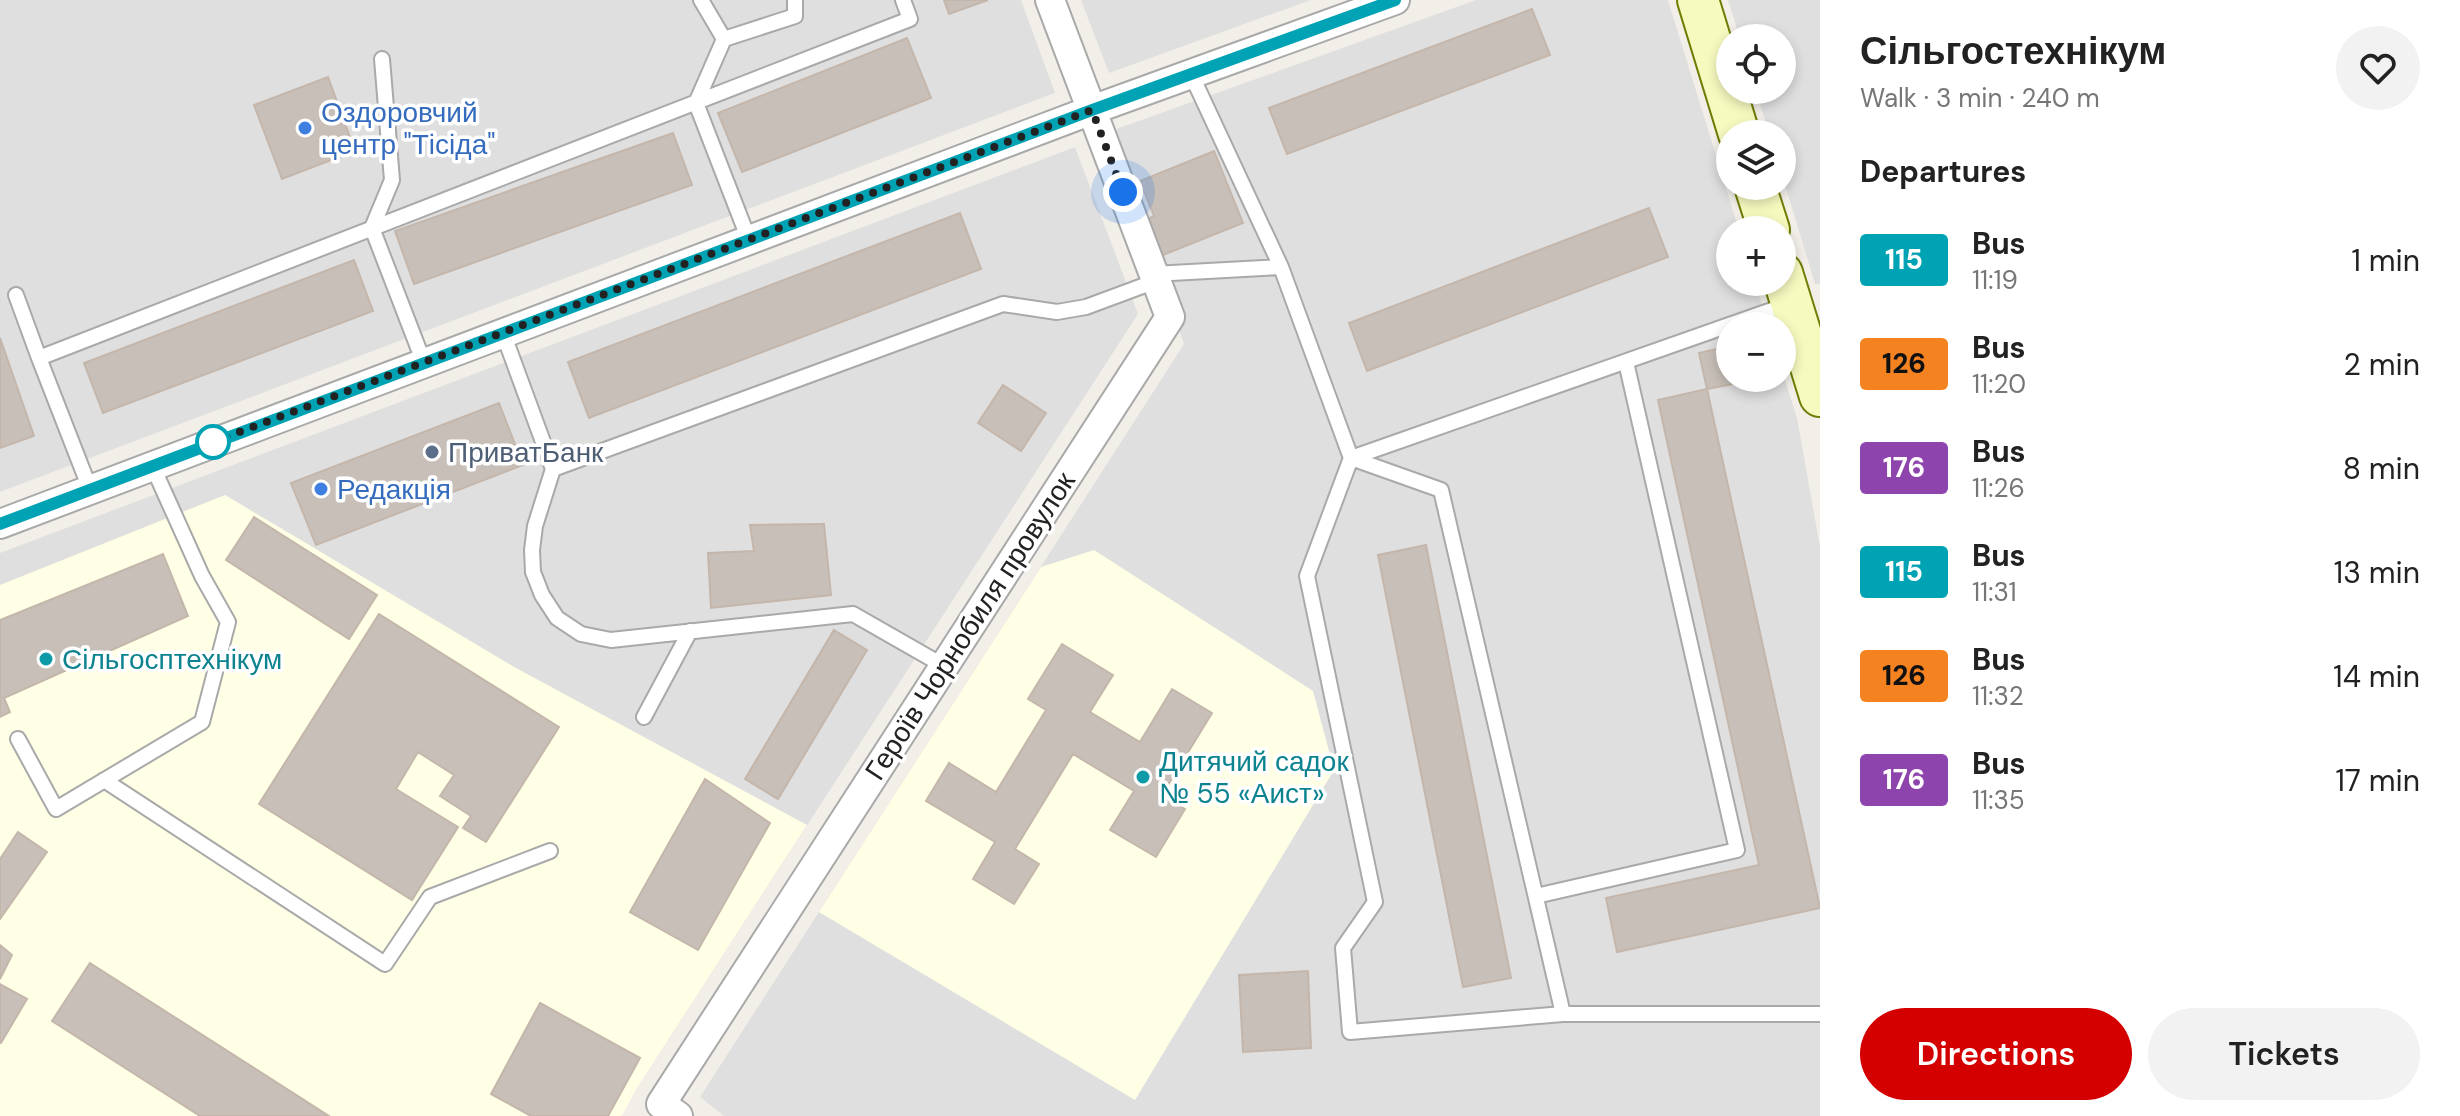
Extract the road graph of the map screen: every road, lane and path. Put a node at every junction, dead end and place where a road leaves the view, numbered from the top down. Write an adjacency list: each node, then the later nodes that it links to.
1 (701, 0): 7 (lane)
2 (795, 0): 7 (lane)
3 (903, 0): 10 (lane)
4 (1050, 0): 11 (street, Героїв Чорнобиля провулок)
5 (1395, 0): 9 (street)
6 (1698, 0): 12 (main road)
7 (724, 39): 10 (lane)
8 (382, 59): 13 (lane)
9 (1191, 74): 11 (street); 15 (lane)
10 (696, 103): 13 (lane); 14 (lane)
11 (1092, 110): 14 (street); 16 (street, Героїв Чорнобиля провулок)
12 (1735, 120)
13 (372, 228): 20 (lane); 22 (lane)
14 (749, 240): 19 (street)
15 (1281, 267): 16 (lane); 24 (lane)
16 (1155, 277): 26 (lane); 30 (street, Героїв Чорнобиля провулок)
17 (16, 295): 20 (lane)
18 (1797, 301): 21 (lane); 23 (main road)
19 (503, 333): 22 (street); 26 (lane)
20 (39, 358): 27 (lane)
21 (1626, 362): 24 (lane); 35 (lane)
22 (424, 363): 25 (street)
23 (1820, 396)
24 (1351, 458): 35 (lane); 36 (lane)
25 (152, 465): 27 (street); 33 (lane)
26 (553, 469): 29 (lane)
27 (90, 489): 28 (street)
28 (0, 524)
29 (690, 631): 30 (lane); 31 (lane)
30 (944, 666): 38 (street, Героїв Чорнобиля провулок)
31 (644, 717)
32 (18, 739): 33 (lane)
33 (104, 780): 34 (lane)
34 (550, 851)
35 (1536, 896): 36 (lane)
36 (1563, 1014): 37 (lane)
37 (1820, 1014)
38 (665, 1112)

